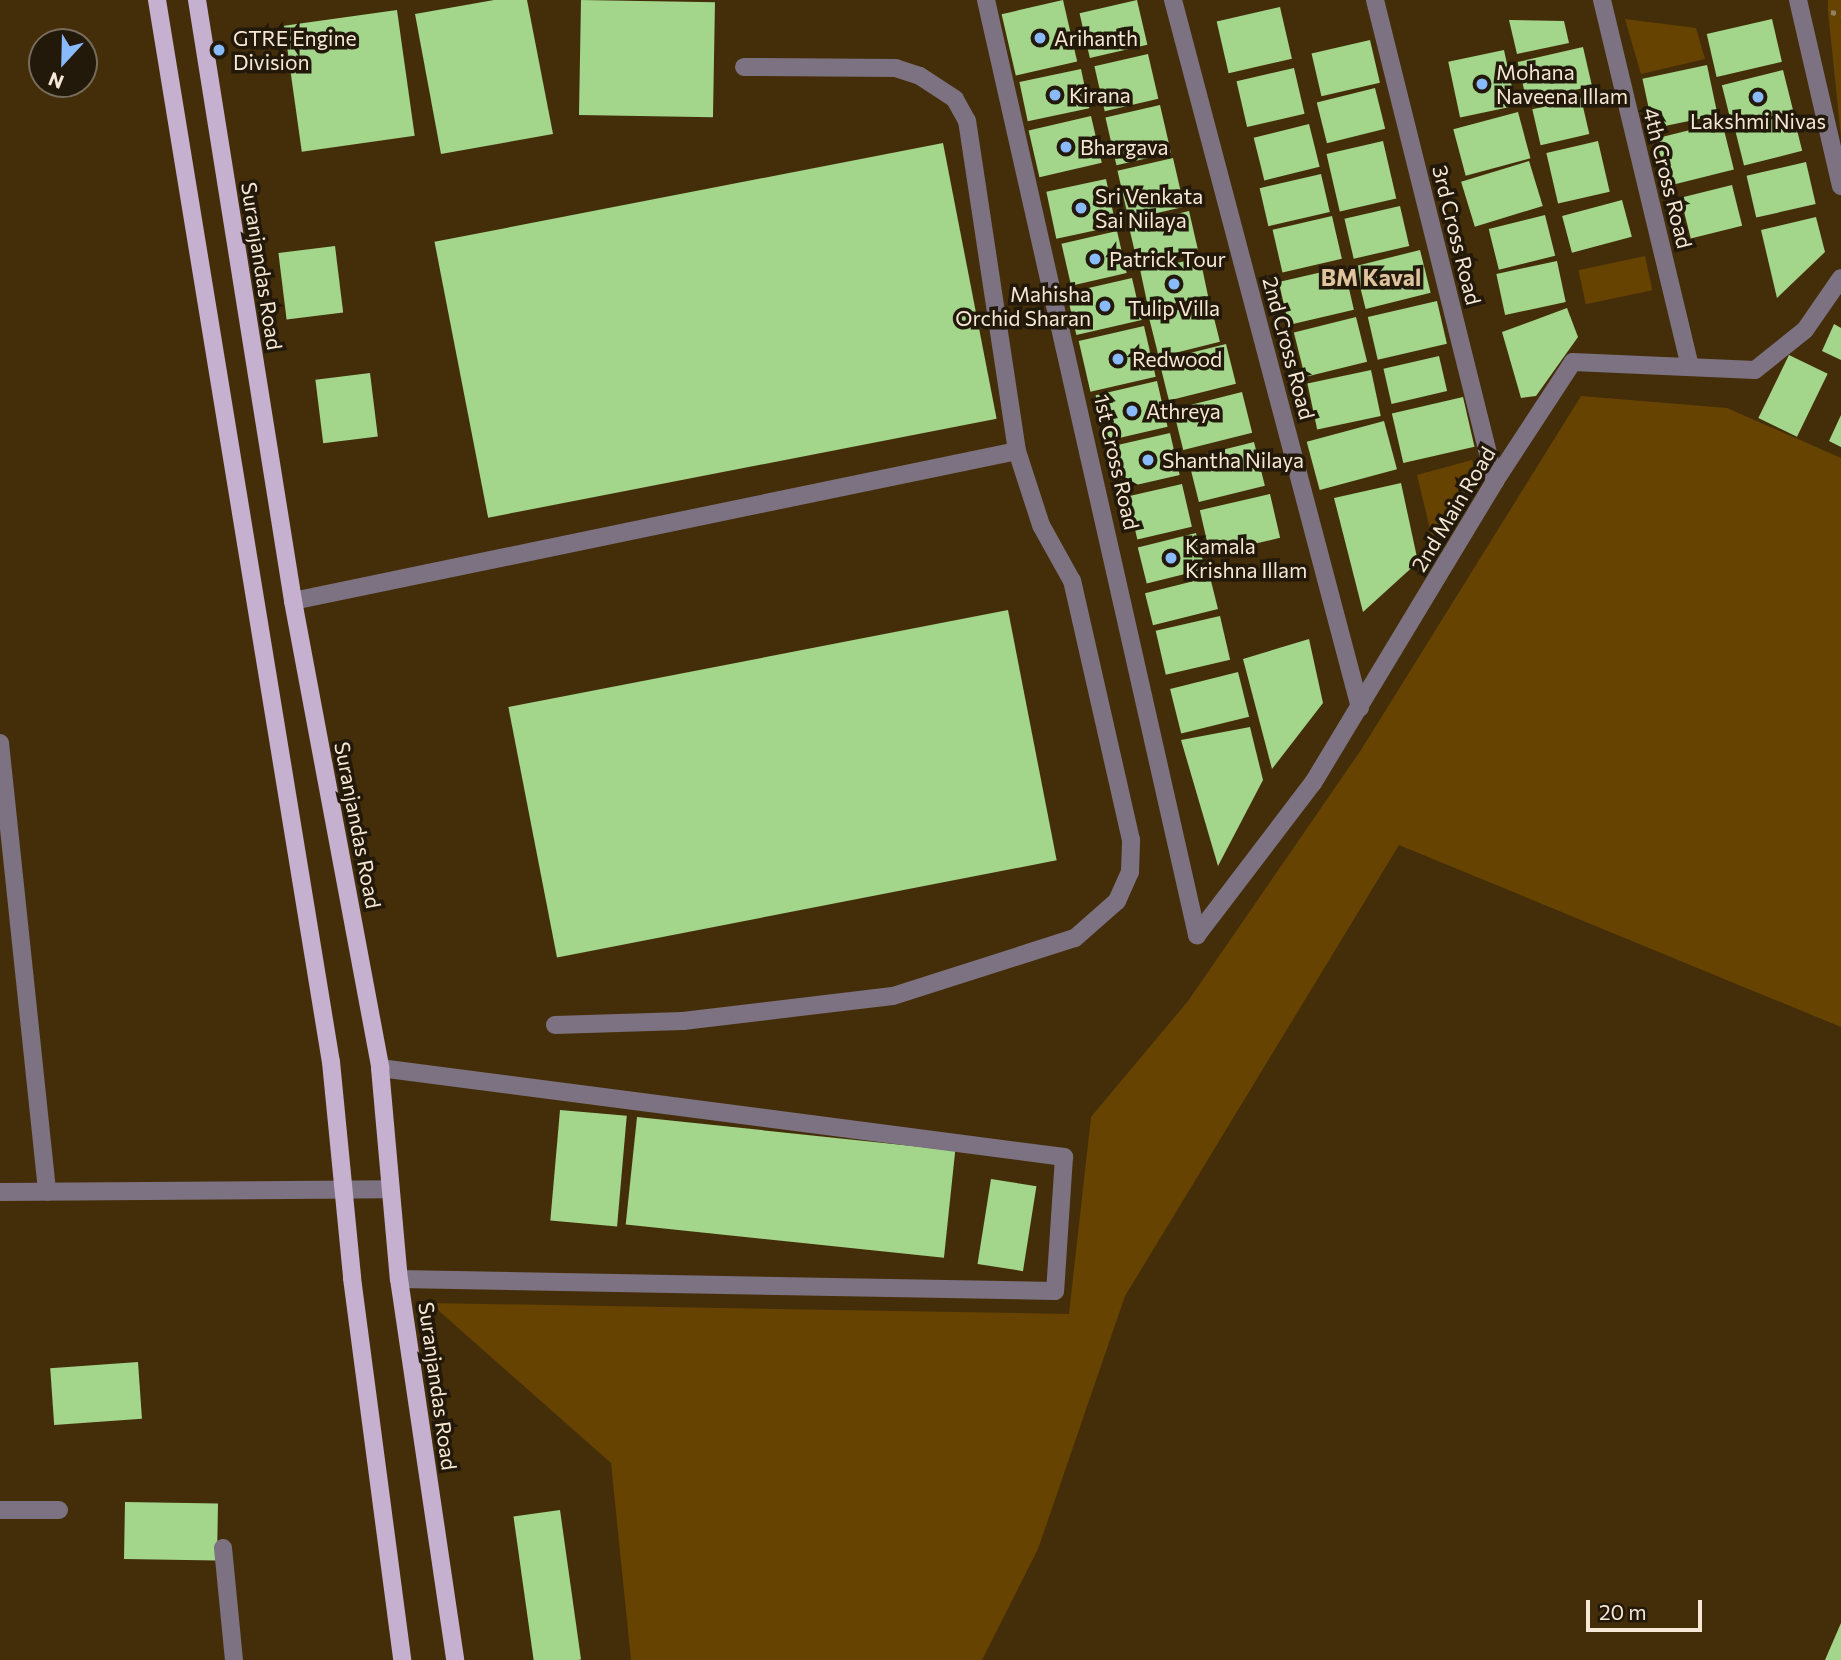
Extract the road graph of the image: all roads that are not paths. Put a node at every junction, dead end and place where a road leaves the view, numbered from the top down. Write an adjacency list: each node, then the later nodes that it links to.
1 (156, 0): 22 (main road)
2 (197, 0): 14 (main road, Suranjandas Road)
3 (986, 0): 18 (street, 1st Cross Road)
4 (1173, 0): 15 (street, 2nd Cross Road)
5 (1375, 0): 13 (street, 3rd Cross Road)
6 (1602, 0): 11 (street, 4th Cross Road)
7 (1798, 0): 9 (street)
8 (744, 67): 12 (street)
9 (1841, 186)
10 (1841, 278): 11 (street, 2nd Main Road)
11 (1690, 368): 13 (street, 2nd Main Road)
12 (1017, 451): 14 (street); 19 (street)
13 (1495, 481): 15 (street, 2nd Main Road)
14 (293, 601): 20 (main road, Suranjandas Road)
15 (1360, 708): 18 (street, 2nd Main Road)
16 (0, 743): 17 (street)
17 (4, 827): 24 (street)
18 (1197, 935)
19 (555, 1025)
20 (380, 1068): 21 (main road, Suranjandas Road); 25 (street)
21 (390, 1189): 22 (street); 25 (main road, Suranjandas Road)
22 (345, 1191): 24 (street); 30 (main road)
23 (0, 1192): 24 (street)
24 (47, 1192)
25 (399, 1279): 31 (main road, Suranjandas Road)
26 (0, 1510): 27 (street)
27 (59, 1510)
28 (223, 1548): 29 (street)
29 (234, 1660)
30 (402, 1660)
31 (455, 1660)

